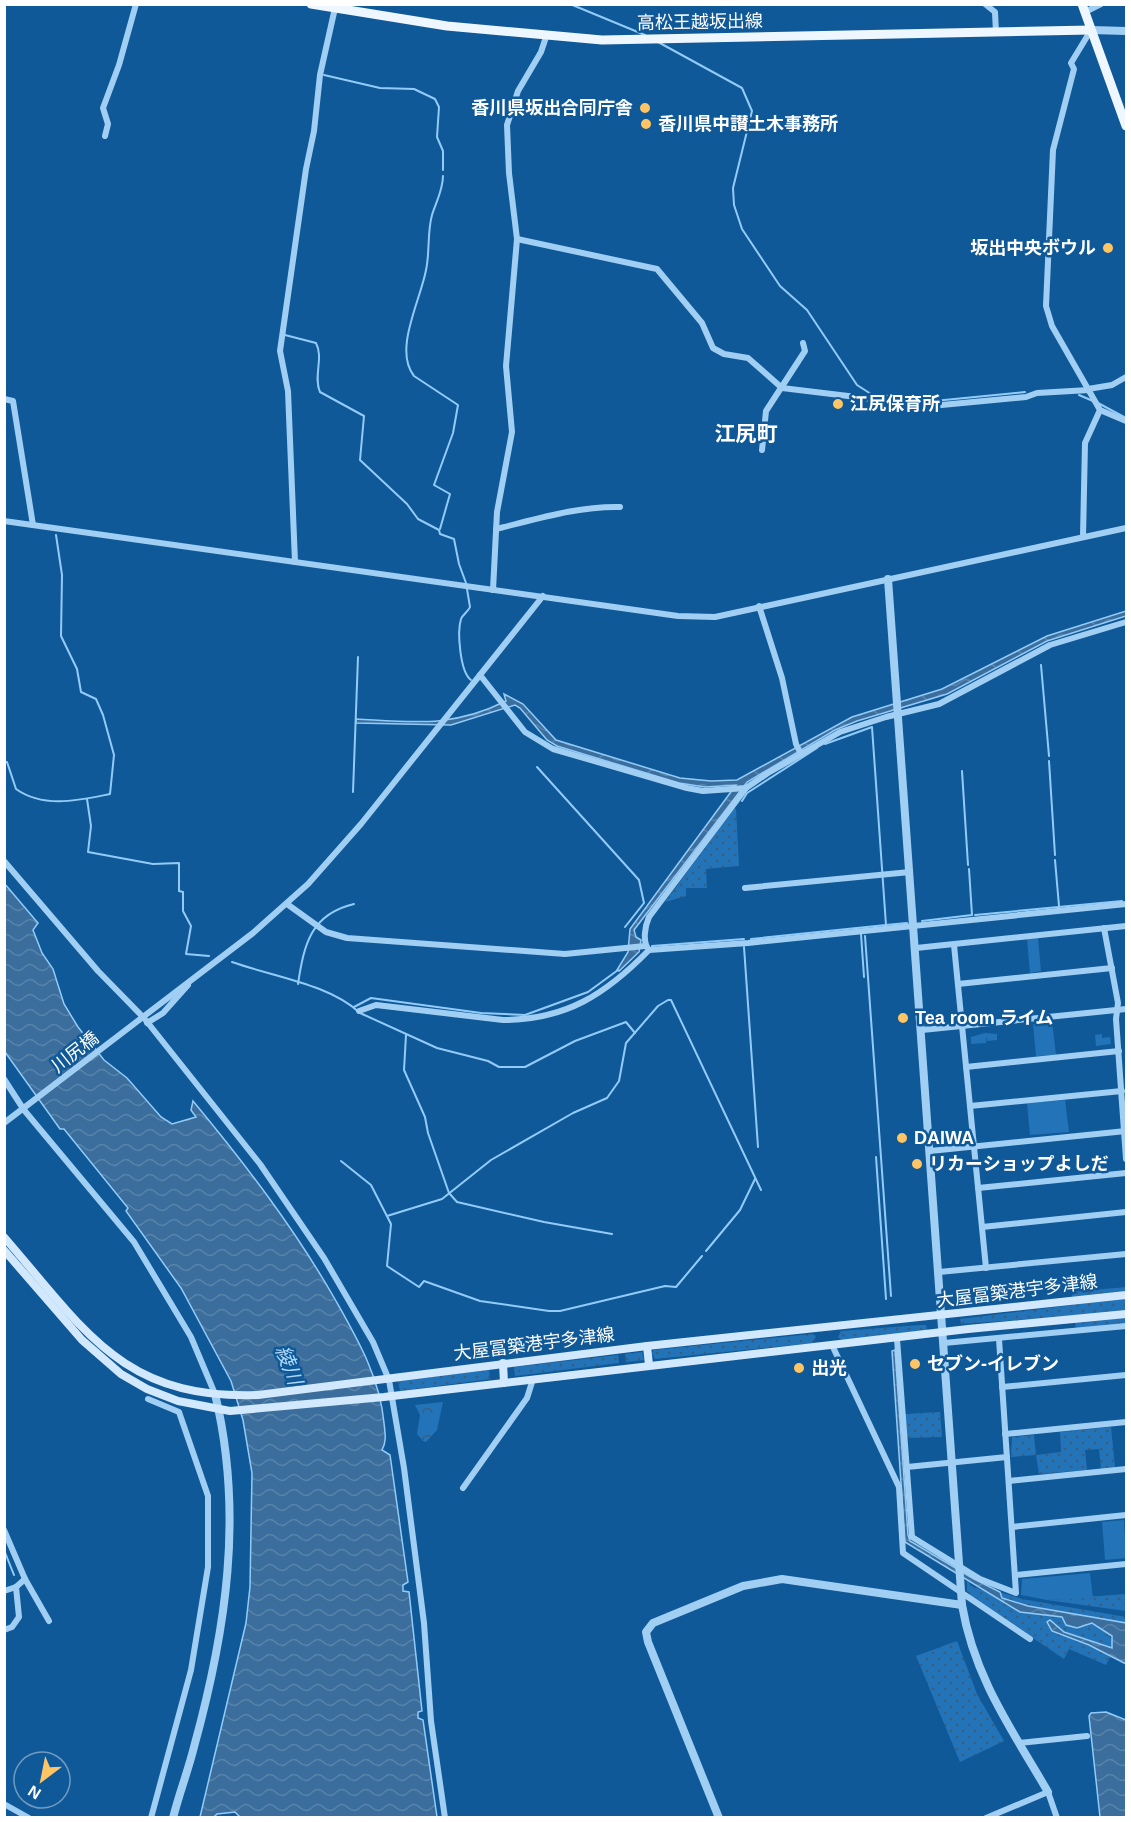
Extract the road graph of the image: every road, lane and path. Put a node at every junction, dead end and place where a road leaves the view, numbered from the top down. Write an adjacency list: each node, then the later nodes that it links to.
1 (136, 4): 12 (street)
2 (312, 4): 5 (main road, 高松王越坂出線)
3 (985, 4): 9 (street)
4 (1101, 4): 6 (street)
5 (335, 8): 10 (main road, 高松王越坂出線); 28 (street)
6 (1083, 8): 7 (main road)
7 (1091, 30): 8 (street); 9 (main road, 高松王越坂出線); 11 (main road); 17 (street)
8 (1126, 31)
9 (996, 33): 10 (main road, 高松王越坂出線)
10 (546, 37): 13 (street)
11 (1126, 125)
12 (105, 136)
13 (517, 239): 16 (street); 26 (street)
14 (803, 343): 16 (street)
15 (1126, 377): 17 (street)
16 (782, 388): 17 (street); 21 (street)
17 (1089, 390): 19 (street)
18 (4, 399): 24 (street)
19 (1097, 405): 20 (street); 27 (street)
20 (1126, 421)
21 (762, 450)
22 (620, 507): 26 (street)
23 (4, 521): 24 (street)
24 (33, 525): 28 (street)
25 (1126, 528): 27 (street)
26 (496, 529): 30 (street)
27 (1083, 537): 29 (street)
28 (295, 562): 30 (street)
29 (888, 579): 32 (street); 35 (street)
30 (493, 590): 31 (street)
31 (543, 596): 32 (street); 34 (street, 川尻橋)
32 (759, 606): 36 (street)
33 (1126, 622): 35 (street)
34 (480, 675): 37 (street); 41 (street, 川尻橋)
35 (899, 712): 36 (street); 39 (street)
36 (801, 753): 37 (street)
37 (744, 788): 47 (street)
38 (4, 861): 54 (street)
39 (910, 872): 40 (street); 43 (street)
40 (745, 888)
41 (287, 904): 47 (street); 54 (street, 川尻橋)
42 (1126, 904): 43 (street)
43 (914, 925): 47 (street); 48 (street)
44 (1126, 926): 45 (street)
45 (1104, 928): 46 (street); 49 (street)
46 (954, 945): 48 (street); 50 (street)
47 (645, 947): 53 (street)
48 (916, 948): 56 (street)
49 (1112, 968): 50 (street); 52 (street)
50 (958, 984): 55 (street)
51 (1126, 1009): 52 (street)
52 (1117, 1010): 55 (street); 57 (street)
53 (359, 1011)
54 (143, 1021): 62 (street, 川尻橋); 91 (street)
55 (962, 1025): 56 (street); 58 (street)
56 (922, 1029): 66 (street)
57 (1119, 1051): 58 (street); 60 (street)
58 (966, 1067): 61 (street)
59 (4, 1079): 62 (street)
60 (1122, 1091): 61 (street); 64 (street)
61 (970, 1107): 65 (street)
62 (26, 1108): 63 (street, 川尻橋); 94 (street)
63 (4, 1123)
64 (1126, 1131): 65 (street); 67 (street)
65 (974, 1146): 66 (street); 69 (street)
66 (930, 1151): 76 (street)
67 (1126, 1159)
68 (1126, 1173): 69 (street)
69 (978, 1188): 71 (street)
70 (1126, 1212): 71 (street)
71 (982, 1227): 75 (street)
72 (4, 1237): 94 (main road, 大屋冨築港宇多津線)
73 (4, 1250): 97 (main road, 大屋冨築港宇多津線)
74 (1126, 1254): 75 (street)
75 (986, 1268): 76 (street)
76 (939, 1272): 79 (street)
77 (1126, 1295): 79 (main road, 大屋冨築港宇多津線)
78 (1126, 1314): 82 (main road, 大屋冨築港宇多津線)
79 (942, 1317): 81 (main road, 大屋冨築港宇多津線); 82 (street)
80 (1126, 1326): 84 (street)
81 (824, 1328): 85 (main road); 86 (main road, 大屋冨築港宇多津線)
82 (943, 1338): 83 (main road, 大屋冨築港宇多津線); 84 (street); 101 (street)
83 (897, 1339): 85 (main road, 大屋冨築港宇多津線); 102 (street)
84 (999, 1339): 93 (street)
85 (832, 1345): 88 (main road, 大屋冨築港宇多津線); 115 (street)
86 (647, 1347): 87 (main road, 大屋冨築港宇多津線); 88 (main road)
87 (503, 1363): 91 (main road, 大屋冨築港宇多津線); 92 (main road)
88 (649, 1365): 90 (main road, 大屋冨築港宇多津線)
89 (1126, 1375): 93 (street)
90 (533, 1379): 92 (main road, 大屋冨築港宇多津線); 105 (street)
91 (390, 1380): 94 (main road, 大屋冨築港宇多津線); 95 (street)
92 (504, 1383): 95 (main road, 大屋冨築港宇多津線)
93 (1002, 1387): 99 (street)
94 (220, 1395): 97 (street)
95 (388, 1397): 97 (main road, 大屋冨築港宇多津線); 127 (street)
96 (148, 1399): 124 (street)
97 (219, 1410): 126 (street)
98 (1126, 1422): 99 (street)
99 (1005, 1434): 100 (street)
100 (1007, 1457): 101 (street); 104 (street)
101 (953, 1463): 102 (street); 110 (street)
102 (907, 1467): 110 (street)
103 (1126, 1469): 104 (street)
104 (1009, 1481): 107 (street)
105 (463, 1488)
106 (1126, 1515): 107 (street)
107 (1012, 1527): 111 (street)
108 (4, 1530): 112 (street)
109 (1126, 1564): 111 (street)
110 (960, 1568): 111 (street); 115 (street)
111 (1016, 1575)
112 (25, 1579): 113 (street); 117 (street)
113 (16, 1587): 114 (street); 118 (street)
114 (4, 1591)
115 (962, 1594): 116 (street); 119 (street)
116 (962, 1605): 121 (street); 128 (street)
117 (49, 1621)
118 (4, 1630)
119 (1029, 1639)
120 (1087, 1736): 121 (street)
121 (1019, 1743): 122 (street)
122 (1048, 1792): 129 (street); 130 (street)
123 (4, 1804): 125 (street)
124 (150, 1816)
125 (29, 1818)
126 (173, 1818)
127 (445, 1818)
128 (719, 1818)
129 (986, 1818)
130 (1057, 1818)

